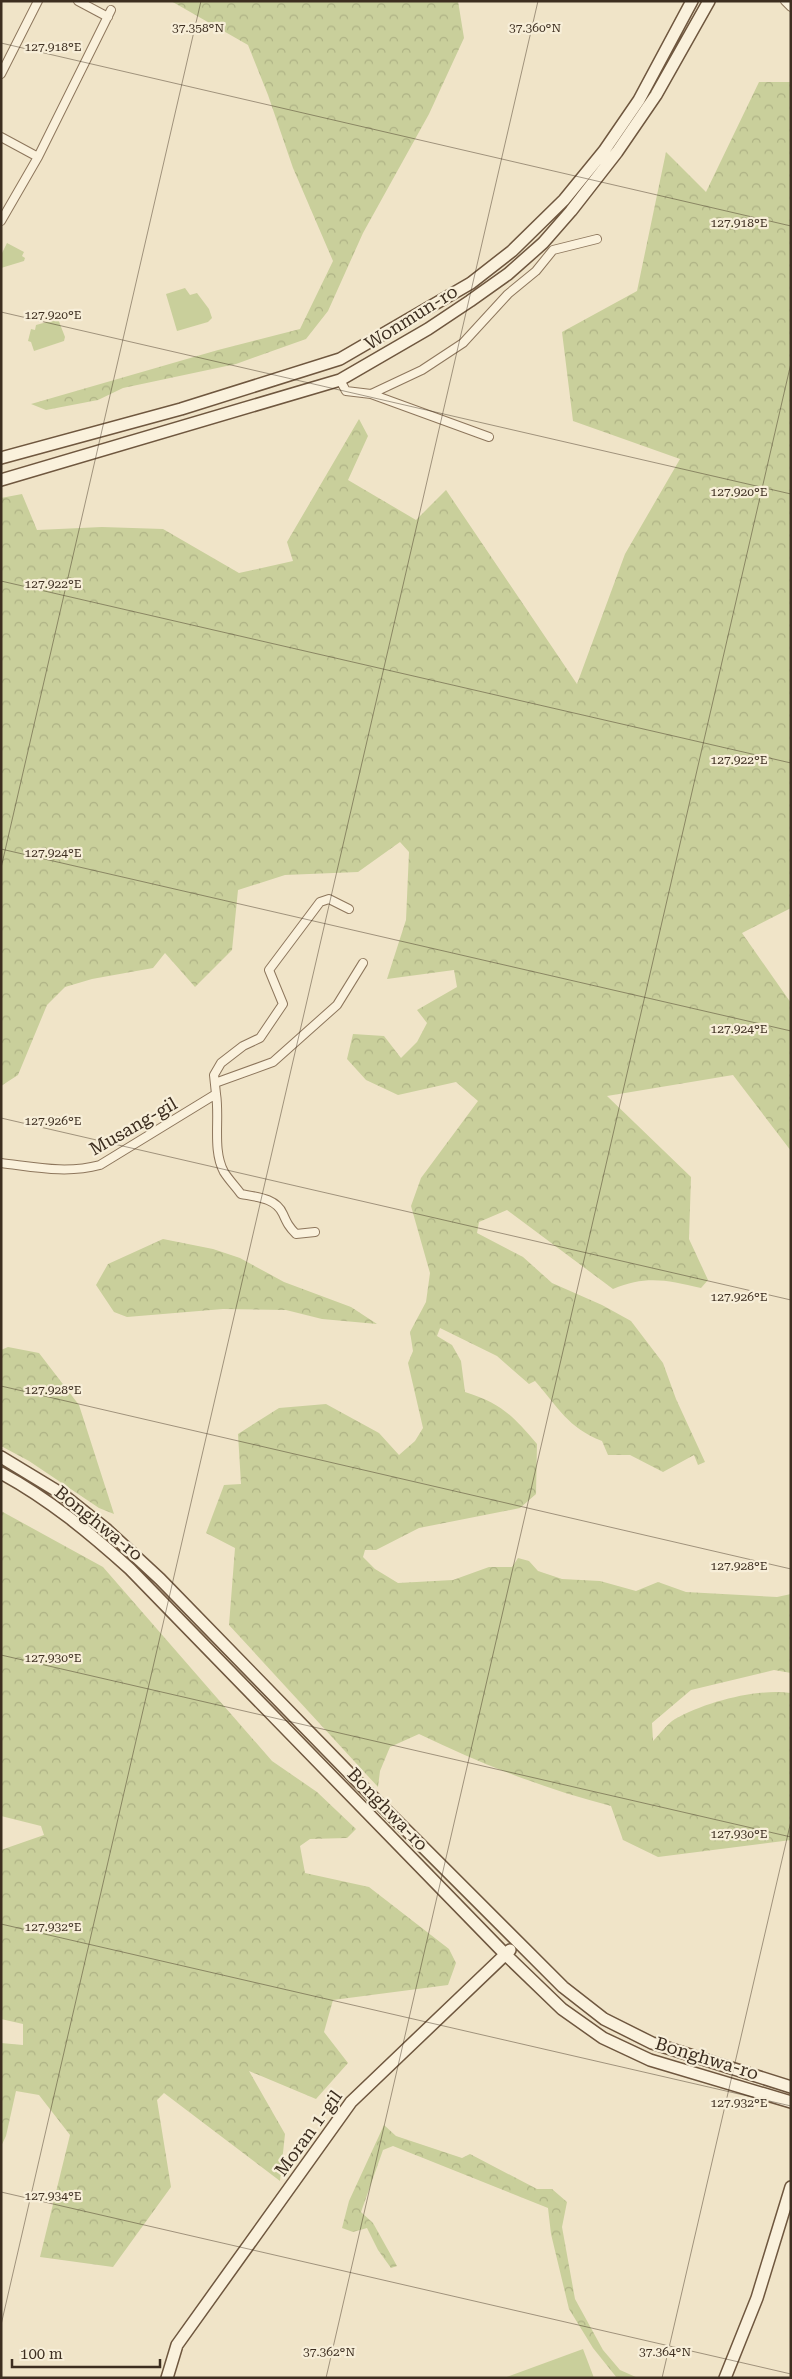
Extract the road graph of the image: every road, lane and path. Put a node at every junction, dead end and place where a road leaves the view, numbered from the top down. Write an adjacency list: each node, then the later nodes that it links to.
1 (38, 1): 7 (street)
2 (78, 1): 9 (street)
3 (692, 1): 17 (street, Wonmun-ro)
4 (709, 1): 12 (street, Wonmun-ro)
5 (785, 1): 6 (street)
6 (791, 7)
7 (1, 74)
8 (1, 137): 9 (street)
9 (38, 157): 10 (street)
10 (1, 221)
11 (597, 239): 13 (street)
12 (543, 243): 13 (street); 14 (street, Wonmun-ro)
13 (553, 250): 15 (street)
14 (340, 380): 15 (street); 18 (street, Wonmun-ro)
15 (371, 394): 16 (street)
16 (489, 437)
17 (1, 458)
18 (1, 480)
19 (349, 908): 21 (street)
20 (363, 963): 21 (street)
21 (215, 1083): 22 (street)
22 (216, 1094): 23 (street, Musang-gil); 24 (street)
23 (1, 1163)
24 (315, 1232)
25 (1, 1457): 27 (street, Bonghwa-ro)
26 (1, 1473): 28 (street, Bonghwa-ro)
27 (517, 1941): 28 (street, Moran 1-gil); 29 (street, Bonghwa-ro)
28 (506, 1955): 30 (street, Bonghwa-ro); 32 (street, Moran 1-gil)
29 (791, 2087)
30 (791, 2102)
31 (791, 2187): 33 (street)
32 (167, 2378)
33 (725, 2378)

